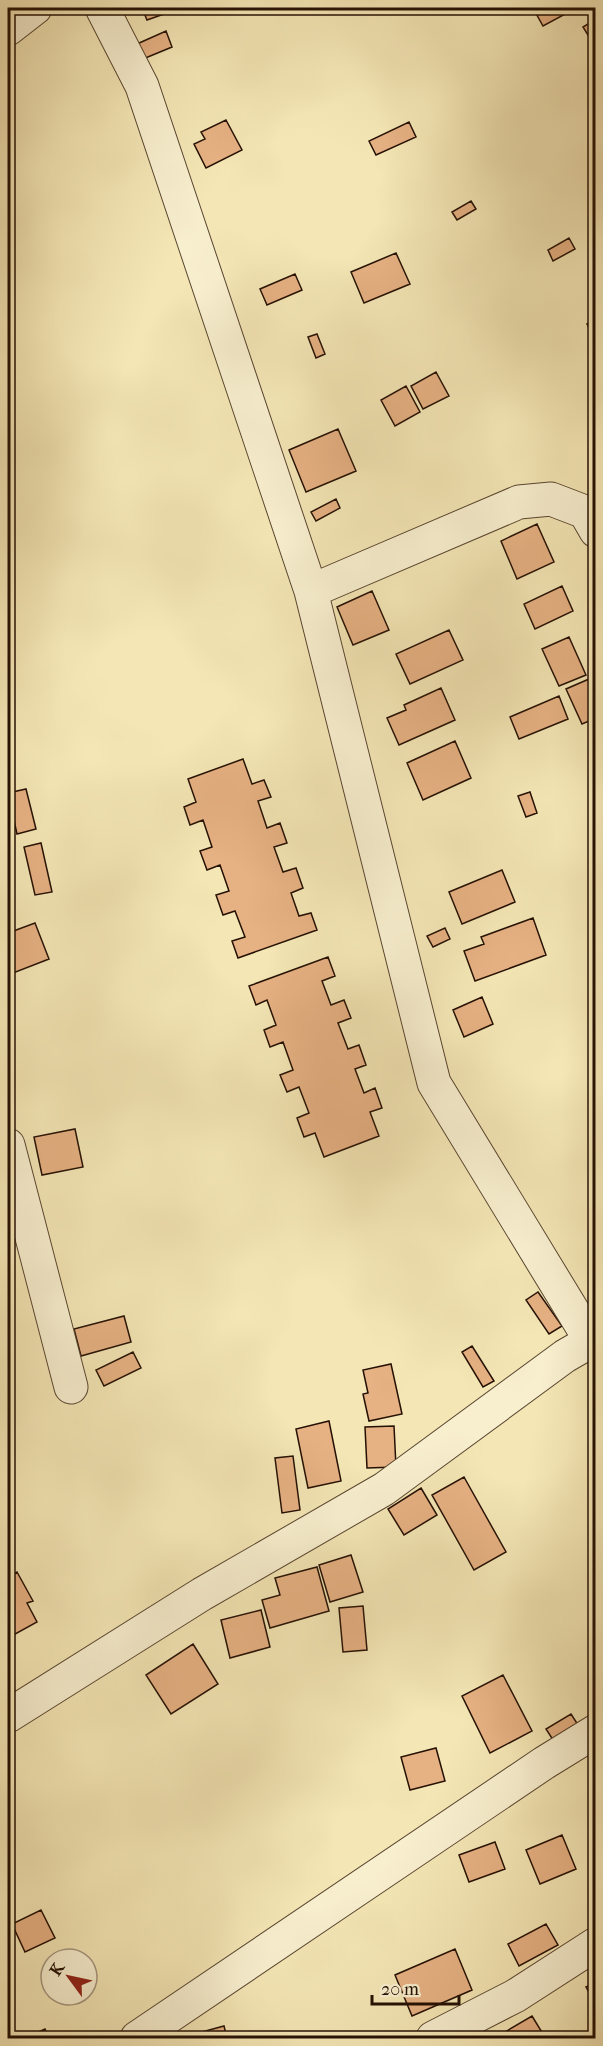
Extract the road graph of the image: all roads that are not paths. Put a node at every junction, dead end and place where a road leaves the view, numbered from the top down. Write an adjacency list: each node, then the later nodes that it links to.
1 (35, 8): 3 (street)
2 (102, 8): 5 (street)
3 (8, 29)
4 (596, 531): 5 (street)
5 (311, 591): 7 (street)
6 (8, 1145): 8 (street)
7 (593, 1341): 9 (street)
8 (71, 1387)
9 (8, 1716)
10 (596, 1731): 12 (street)
11 (596, 1944): 13 (street)
12 (137, 2038)
13 (433, 2038)

